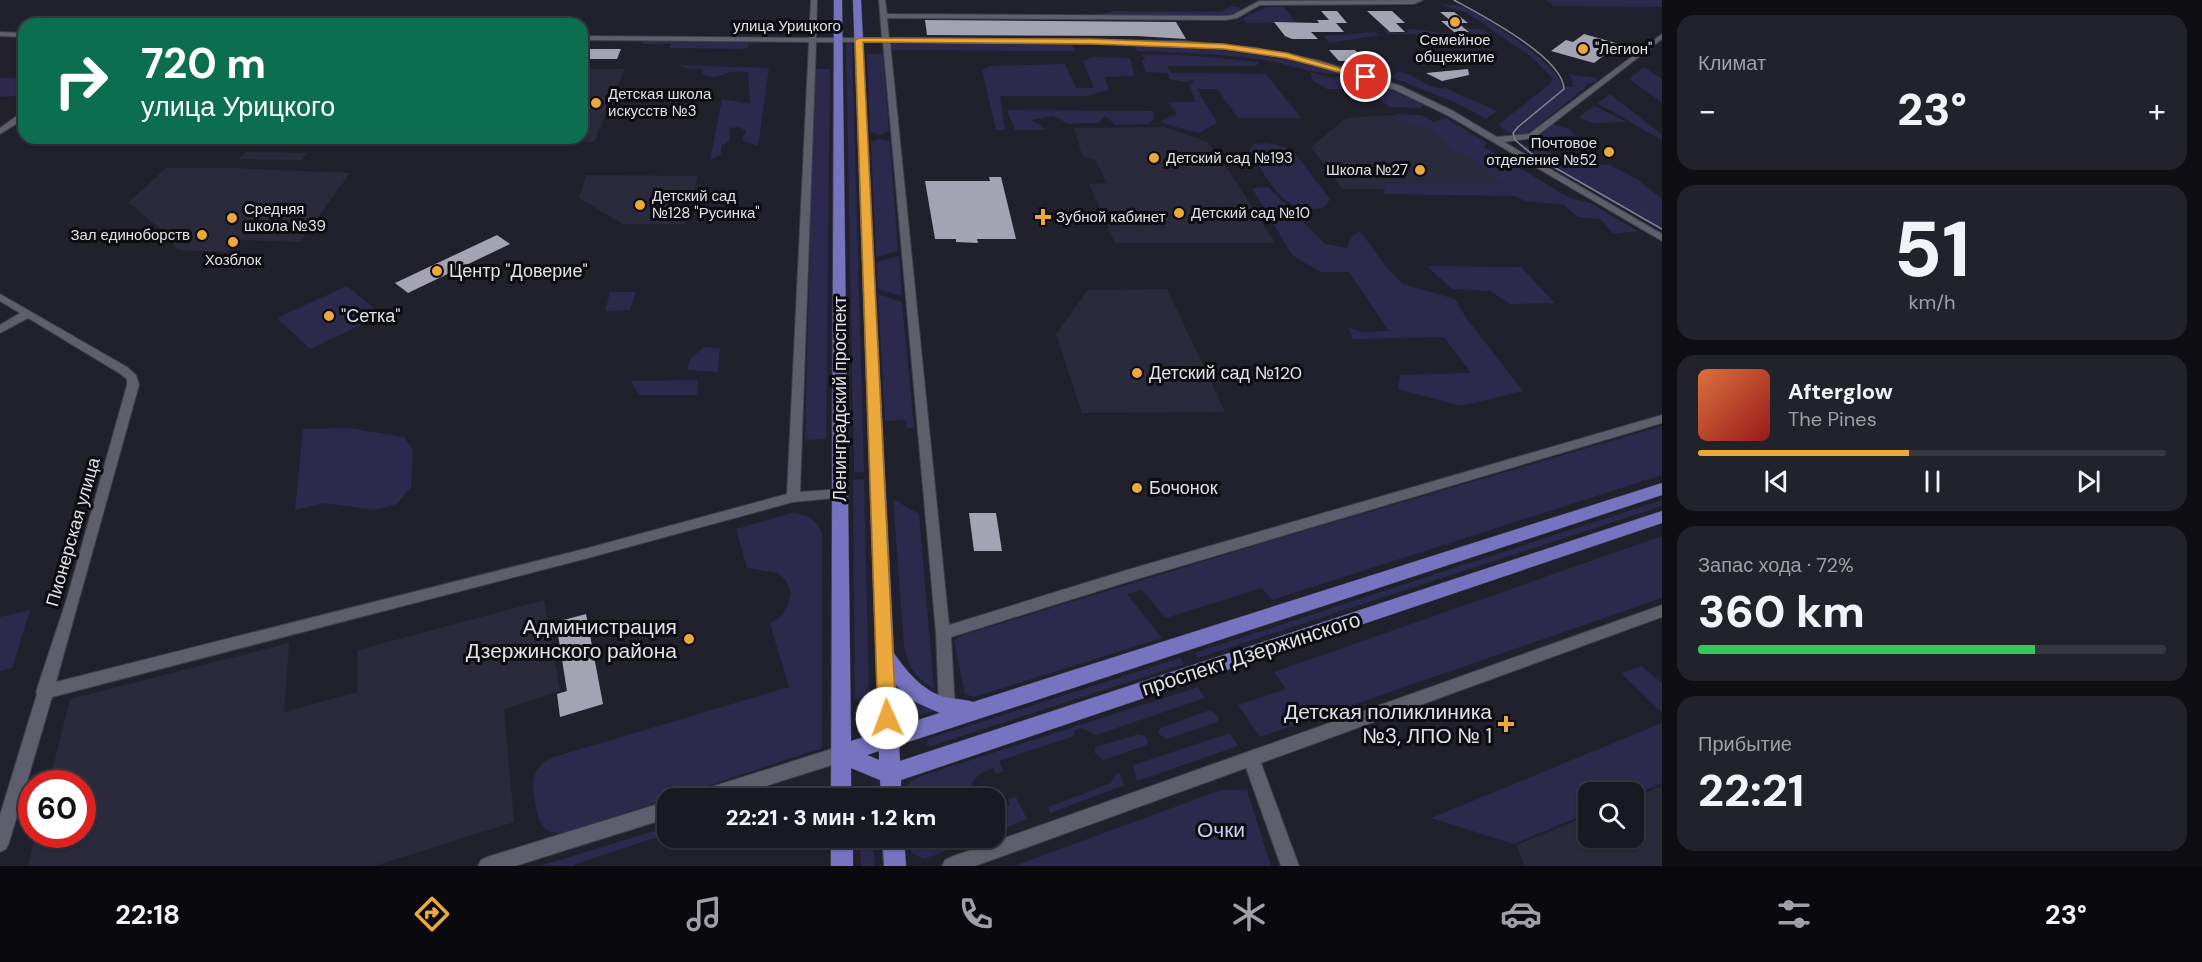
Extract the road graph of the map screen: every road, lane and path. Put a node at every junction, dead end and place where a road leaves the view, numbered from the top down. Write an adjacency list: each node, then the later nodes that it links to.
1 (814, 0): 11 (street)
2 (838, 0): 12 (main road, Ленинградский проспект)
3 (857, 0): 13 (main road, Ленинградский проспект)
4 (882, 0): 6 (street)
5 (1420, 0): 6 (street)
6 (884, 16): 14 (street)
7 (0, 34): 8 (street)
8 (18, 34)
9 (1662, 36): 17 (street)
10 (588, 38): 11 (street, улица Урицкого)
11 (812, 40): 12 (street, улица Урицкого); 25 (street)
12 (839, 40): 13 (street, улица Урицкого); 24 (main road, Ленинградский проспект)
13 (859, 40): 14 (street, улица Урицкого); 29 (main road, Ленинградский проспект)
14 (886, 40): 17 (street, улица Урицкого); 28 (street)
15 (18, 118): 16 (street)
16 (0, 132)
17 (1496, 140): 18 (street, улица Урицкого)
18 (1662, 238)
19 (0, 297): 20 (street, Пионерская улица)
20 (27, 314): 21 (street); 30 (street, Пионерская улица)
21 (0, 330)
22 (1662, 419): 28 (street)
23 (1662, 489): 32 (main road, проспект Дзержинского)
24 (840, 494): 25 (street); 34 (main road, Ленинградский проспект)
25 (793, 498): 30 (street)
26 (1662, 517): 36 (main road, проспект Дзержинского)
27 (1662, 611): 35 (street)
28 (943, 633): 31 (street)
29 (885, 653): 31 (main road); 33 (main road, Ленинградский проспект)
30 (44, 692): 41 (street, Пионерская улица)
31 (947, 708): 32 (main road)
32 (976, 711): 33 (main road, проспект Дзержинского)
33 (888, 740): 34 (main road, проспект Дзержинского); 36 (main road, Ленинградский проспект)
34 (841, 754): 36 (main road); 37 (street, проспект Дзержинского); 38 (main road, Ленинградский проспект)
35 (1251, 758): 47 (street); 48 (street)
36 (889, 774): 39 (main road, Ленинградский проспект)
37 (734, 788)
38 (841, 788)
39 (890, 788)
40 (657, 812): 44 (street)
41 (0, 843)
42 (842, 848): 45 (main road)
43 (893, 848): 46 (main road)
44 (487, 866)
45 (842, 866)
46 (895, 866)
47 (951, 866)
48 (1290, 866)

